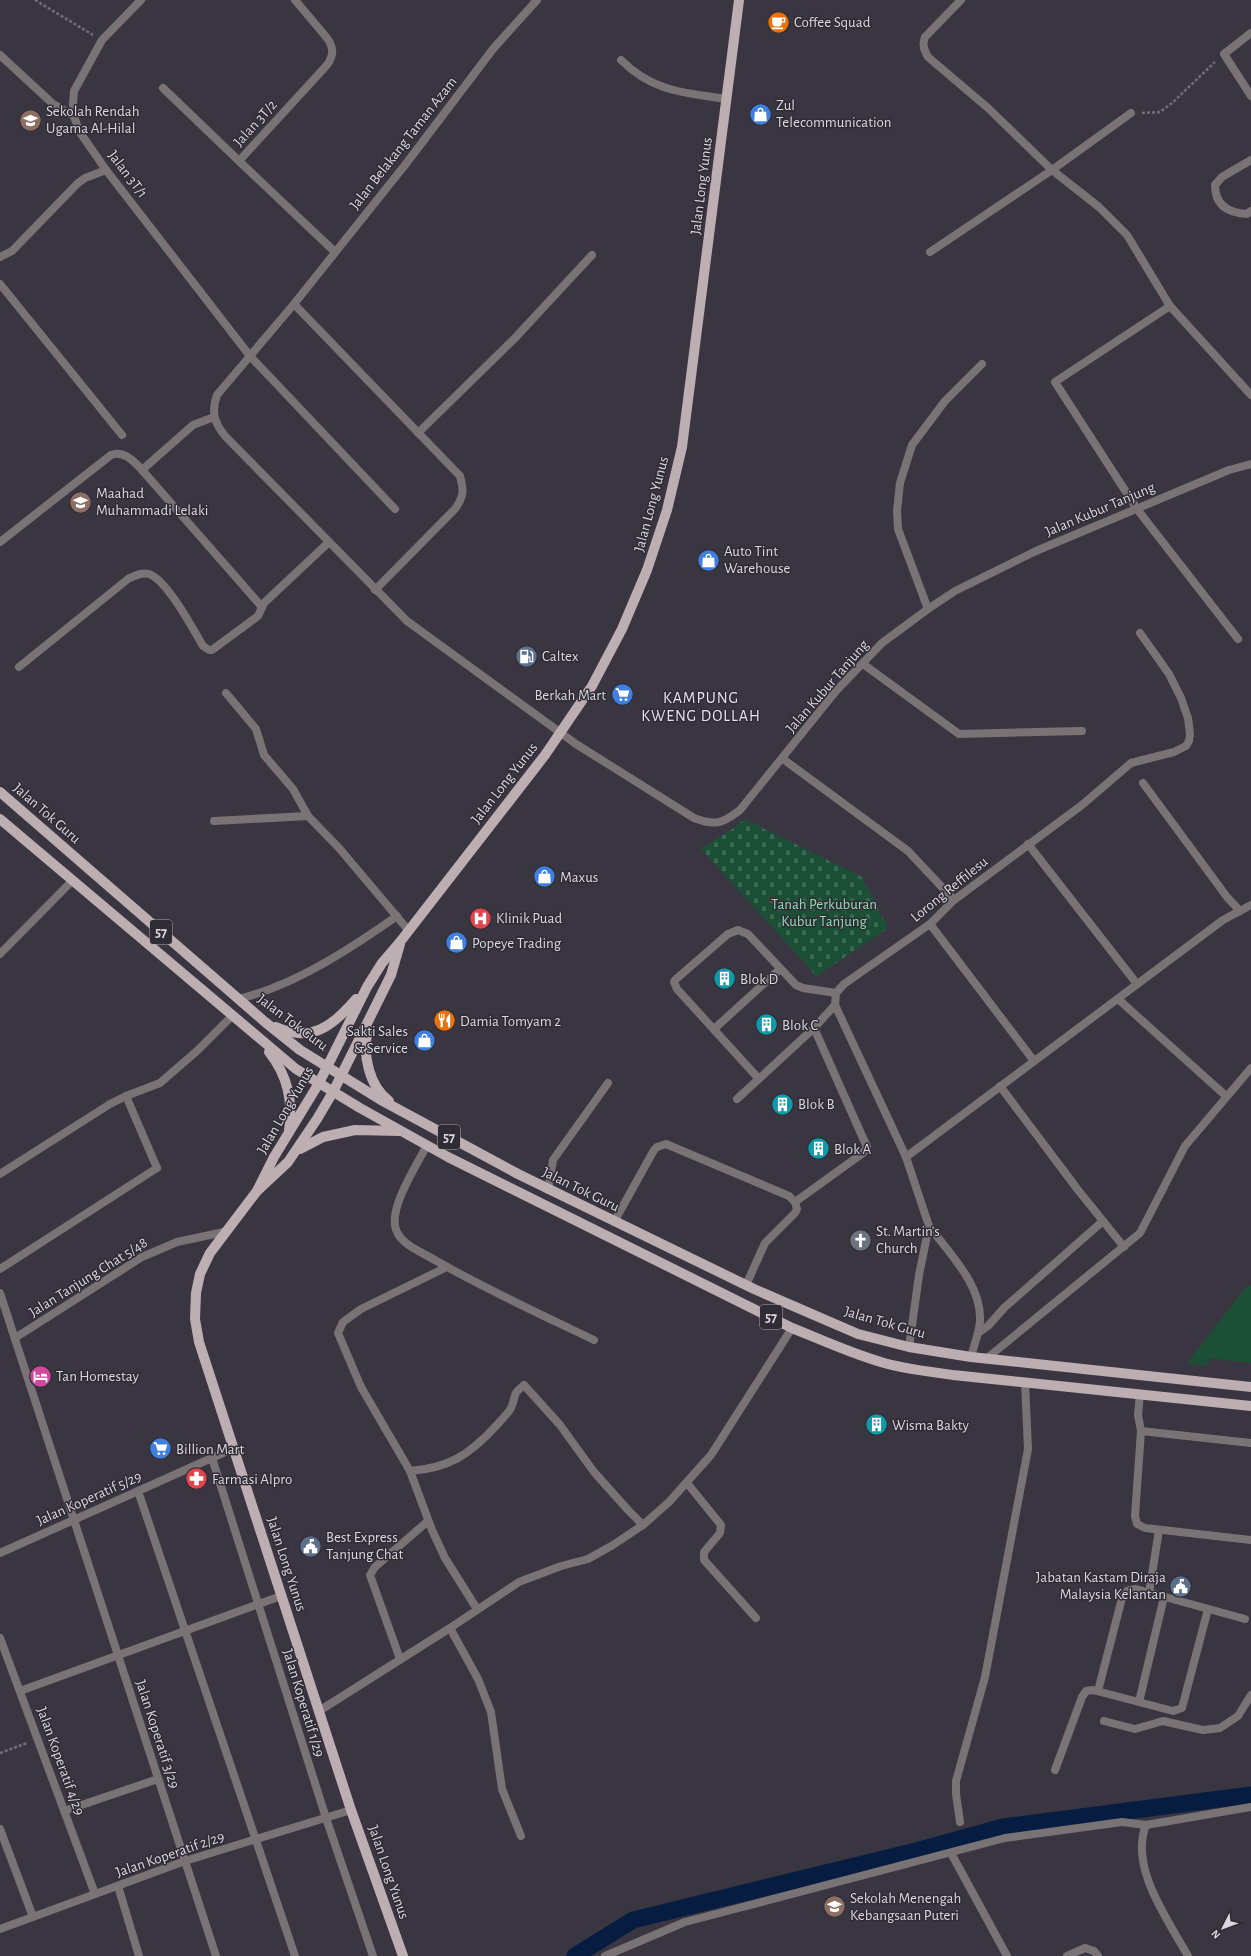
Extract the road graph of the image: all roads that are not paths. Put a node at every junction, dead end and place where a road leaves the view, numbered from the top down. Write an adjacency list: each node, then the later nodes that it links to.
1 (141, 0): 13 (street, Jalan 3T/1)
2 (295, 0): 15 (street, Jalan 3T/2)
3 (537, 0): 19 (street, Jalan Belakang Taman Azam)
4 (739, 0): 11 (main road, Jalan Long Yunus)
5 (961, 0): 17 (street)
6 (1251, 33): 10 (street)
7 (0, 55): 13 (street)
8 (621, 60): 11 (street)
9 (163, 88): 15 (street)
10 (1251, 96)
11 (727, 99): 47 (main road, Jalan Long Yunus)
12 (1131, 113): 17 (street)
13 (74, 116): 16 (street, Jalan 3T/1)
14 (1251, 160): 18 (street)
15 (240, 161): 19 (street, Jalan 3T/2)
16 (106, 170): 22 (street); 26 (street, Jalan 3T/1)
17 (1052, 170): 20 (street); 25 (street)
18 (1251, 211)
19 (335, 252): 24 (street, Jalan Belakang Taman Azam)
20 (930, 252)
21 (592, 255): 30 (street)
22 (0, 257)
23 (0, 284): 31 (street)
24 (294, 304): 26 (street, Jalan Belakang Taman Azam); 30 (street)
25 (1170, 306): 28 (street); 34 (street)
26 (250, 356): 29 (street, Jalan Belakang Taman Azam); 35 (street, Jalan 3T/1)
27 (982, 364): 40 (street)
28 (1251, 395)
29 (214, 417): 33 (street); 37 (street, Jalan Kubur Tanjung)
30 (418, 433): 38 (street)
31 (122, 435)
32 (1251, 464): 34 (street, Jalan Kubur Tanjung)
33 (142, 470): 36 (street); 39 (street)
34 (1137, 508): 40 (street, Jalan Kubur Tanjung); 42 (street)
35 (395, 509)
36 (0, 542)
37 (329, 542): 38 (street, Jalan Kubur Tanjung); 39 (street)
38 (375, 590): 47 (street, Jalan Kubur Tanjung)
39 (262, 607): 44 (street)
40 (928, 609): 43 (street, Jalan Kubur Tanjung)
41 (1140, 633): 54 (street, Lorong Reffilesu)
42 (1238, 639)
43 (862, 664): 46 (street); 48 (street, Jalan Kubur Tanjung)
44 (19, 667)
45 (226, 693): 51 (street)
46 (1082, 731)
47 (561, 733): 48 (street, Jalan Kubur Tanjung); 61 (main road, Jalan Long Yunus)
48 (783, 759): 56 (street)
49 (1143, 783): 58 (street)
50 (0, 792): 68 (main road, Jalan Tok Guru / 57)
51 (308, 816): 53 (street); 59 (street)
52 (0, 818): 55 (main road, Jalan Tok Guru / 57)
53 (214, 821)
54 (1028, 844): 56 (street, Lorong Reffilesu); 65 (street)
55 (73, 880): 63 (street); 72 (main road, Jalan Tok Guru / 57)
56 (954, 900): 60 (street, Lorong Reffilesu)
57 (1251, 905): 58 (street)
58 (1240, 911): 65 (street)
59 (397, 916): 61 (street); 68 (street)
60 (930, 924): 67 (street, Lorong Reffilesu); 77 (street)
61 (409, 931): 62 (main road, Jalan Long Yunus)
62 (400, 942): 66 (main road, Jalan Long Yunus); 71 (main road, Jalan Long Yunus)
63 (0, 954)
64 (780, 969): 67 (street); 75 (street); 75 (street)
65 (1137, 984): 69 (street)
66 (367, 987): 73 (main road); 78 (main road, Jalan Long Yunus)
67 (836, 992): 70 (street)
68 (238, 999): 73 (main road, Jalan Tok Guru / 57)
69 (1118, 999): 77 (street); 87 (street)
70 (835, 1005): 74 (street); 94 (street)
71 (376, 1006): 80 (main road, Jalan Long Yunus); 89 (main road)
72 (232, 1016): 76 (main road, Jalan Tok Guru / 57); 86 (street)
73 (265, 1022): 78 (main road, Jalan Tok Guru / 57)
74 (814, 1028): 81 (street); 98 (street)
75 (714, 1029): 81 (street)
76 (256, 1037): 82 (main road, Jalan Tok Guru / 57); 91 (main road)
77 (1034, 1061): 84 (street)
78 (327, 1066): 80 (main road, Jalan Tok Guru / 57); 82 (main road, Jalan Long Yunus)
79 (1251, 1068): 87 (street)
80 (342, 1075): 85 (main road, Jalan Long Yunus); 89 (main road, Jalan Tok Guru / 57)
81 (759, 1079): 88 (street)
82 (318, 1083): 85 (main road, Jalan Tok Guru / 57); 91 (main road, Jalan Long Yunus)
83 (608, 1083): 96 (street)
84 (1000, 1086): 94 (street); 99 (street)
85 (333, 1092): 90 (main road, Jalan Tok Guru / 57); 93 (main road, Jalan Long Yunus)
86 (126, 1096): 95 (street); 105 (street)
87 (1226, 1096): 103 (street)
88 (737, 1099)
89 (408, 1115): 96 (main road, Jalan Tok Guru / 57)
90 (401, 1131): 92 (main road, Jalan Tok Guru / 57); 93 (main road)
91 (289, 1135): 97 (main road, Jalan Long Yunus)
92 (427, 1146): 104 (street); 108 (main road, Jalan Tok Guru / 57)
93 (294, 1153): 97 (main road, Jalan Long Yunus)
94 (906, 1157): 101 (street)
95 (0, 1174)
96 (548, 1190): 100 (main road, Jalan Tok Guru / 57)
97 (257, 1191): 102 (main road, Jalan Long Yunus)
98 (795, 1202): 100 (street); 106 (street)
99 (1103, 1221): 103 (street); 109 (street)
100 (614, 1222): 106 (main road, Jalan Tok Guru / 57)
101 (929, 1226): 109 (street); 112 (street)
102 (224, 1232): 110 (street, Jalan Tanjung Chat 5/48); 121 (main road, Jalan Long Yunus)
103 (1124, 1246): 114 (street)
104 (447, 1267): 111 (street); 123 (street)
105 (0, 1269)
106 (746, 1285): 112 (main road, Jalan Tok Guru / 57)
107 (0, 1293): 110 (street, Jalan Koperatif 3/29)
108 (792, 1328): 115 (main road, Jalan Tok Guru / 57); 124 (street)
109 (978, 1333): 113 (street)
110 (15, 1338): 126 (street, Jalan Koperatif 3/29)
111 (594, 1340)
112 (909, 1347): 113 (main road, Jalan Tok Guru / 57)
113 (970, 1357): 114 (main road, Jalan Tok Guru / 57)
114 (986, 1358): 116 (main road, Jalan Tok Guru / 57)
115 (1025, 1382): 117 (main road, Jalan Tok Guru / 57); 157 (street)
116 (1251, 1387)
117 (1140, 1394): 118 (main road, Jalan Tok Guru / 57); 119 (street)
118 (1251, 1406)
119 (1141, 1431): 120 (street); 129 (street)
120 (1251, 1444)
121 (234, 1448): 122 (street, Jalan Koperatif 5/29); 133 (main road, Jalan Long Yunus)
122 (212, 1458): 125 (street, Jalan Koperatif 5/29); 135 (street, Jalan Koperatif 1/29)
123 (410, 1471): 127 (street); 128 (street)
124 (687, 1483): 128 (street); 138 (street)
125 (138, 1491): 126 (street, Jalan Koperatif 5/29); 141 (street)
126 (74, 1520): 131 (street, Jalan Koperatif 5/29); 143 (street, Jalan Koperatif 3/29)
127 (428, 1521): 137 (street); 144 (street)
128 (643, 1525): 137 (street)
129 (1159, 1530): 130 (street); 132 (street)
130 (1251, 1540)
131 (0, 1553)
132 (1149, 1593): 134 (street); 146 (street)
133 (281, 1596): 135 (street); 149 (main road, Jalan Long Yunus)
134 (1164, 1597): 136 (street); 148 (street)
135 (258, 1604): 141 (street); 156 (street, Jalan Koperatif 1/29)
136 (1208, 1609): 139 (street); 148 (street)
137 (477, 1610): 140 (street)
138 (756, 1618)
139 (1245, 1619)
140 (450, 1628): 144 (street); 160 (street)
141 (185, 1631): 143 (street); 161 (street)
142 (0, 1638): 145 (street, Jalan Koperatif 4/29)
143 (118, 1656): 145 (street); 152 (street, Jalan Koperatif 3/29)
144 (400, 1659): 149 (street)
145 (20, 1691): 155 (street, Jalan Koperatif 4/29)
146 (1098, 1691): 148 (street); 151 (street)
147 (1251, 1695): 150 (street)
148 (1139, 1702)
149 (319, 1711): 154 (main road, Jalan Long Yunus)
150 (1104, 1721)
151 (1055, 1770)
152 (158, 1780): 155 (street); 163 (street, Jalan Koperatif 3/29)
153 (1251, 1807): 158 (street)
154 (351, 1810): 156 (street, Jalan Koperatif 2/29); 172 (main road, Jalan Long Yunus)
155 (64, 1811): 165 (street, Jalan Koperatif 4/29)
156 (326, 1818): 161 (street, Jalan Koperatif 2/29); 171 (street, Jalan Koperatif 1/29)
157 (960, 1822)
158 (1146, 1825): 162 (street); 177 (street)
159 (0, 1829): 166 (street)
160 (521, 1836)
161 (255, 1840): 163 (street, Jalan Koperatif 2/29); 170 (street)
162 (951, 1853): 173 (street); 174 (street)
163 (185, 1862): 164 (street, Jalan Koperatif 2/29); 169 (street, Jalan Koperatif 3/29)
164 (118, 1886): 165 (street, Jalan Koperatif 2/29); 168 (street)
165 (96, 1894): 166 (street, Jalan Koperatif 2/29)
166 (33, 1917): 167 (street, Jalan Koperatif 2/29)
167 (0, 1929)
168 (139, 1956)
169 (216, 1956)
170 (295, 1956)
171 (373, 1956)
172 (403, 1956)
173 (605, 1956)
174 (1007, 1956)
175 (1067, 1956): 176 (street)
176 (1098, 1956)
177 (1188, 1956)

